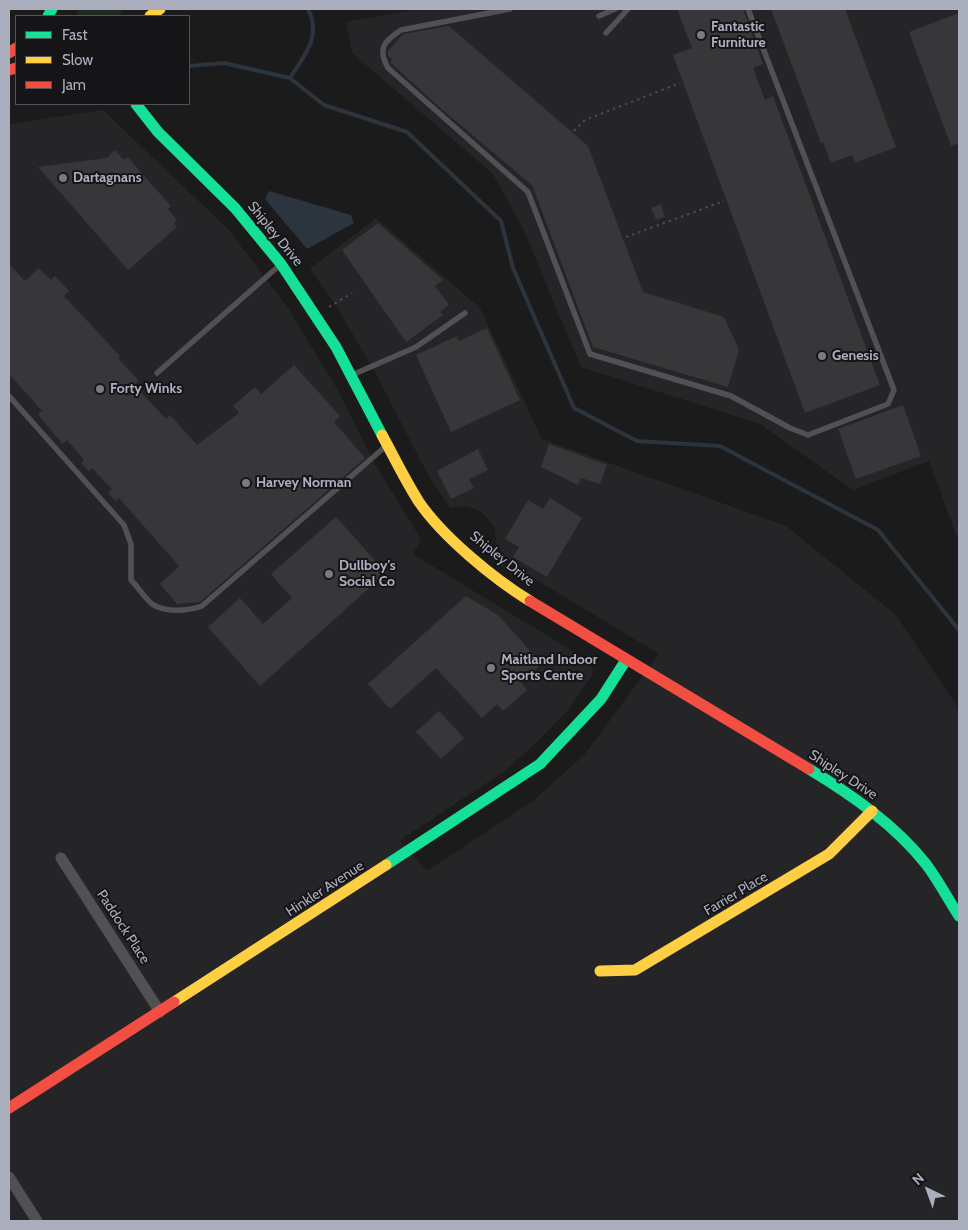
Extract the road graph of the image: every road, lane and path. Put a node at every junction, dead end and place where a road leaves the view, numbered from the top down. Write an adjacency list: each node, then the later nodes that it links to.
1 (510, 9): 4 (lane)
2 (615, 9): 5 (lane)
3 (628, 9): 6 (lane)
4 (748, 9)
5 (599, 16)
6 (606, 33)
7 (680, 83): 9 (path)
8 (140, 106): 12 (main road, Shipley Drive)
9 (574, 131)
10 (724, 201): 11 (path)
11 (626, 237)
12 (281, 264): 16 (lane); 17 (main road, Shipley Drive)
13 (352, 293): 14 (path)
14 (329, 307)
15 (465, 313): 17 (lane)
16 (157, 373)
17 (352, 375): 19 (main road, Shipley Drive)
18 (9, 396): 19 (lane)
19 (387, 444): 20 (main road, Shipley Drive)
20 (626, 660): 21 (main road, Shipley Drive); 25 (main road, Hinkler Avenue)
21 (872, 811): 23 (main road, Shipley Drive); 24 (main road, Farrier Place)
22 (61, 858): 25 (street, Paddock Place)
23 (959, 916)
24 (600, 971)
25 (160, 1012): 26 (main road, Hinkler Avenue)
26 (9, 1108)
27 (9, 1177): 28 (street)
28 (37, 1221)

